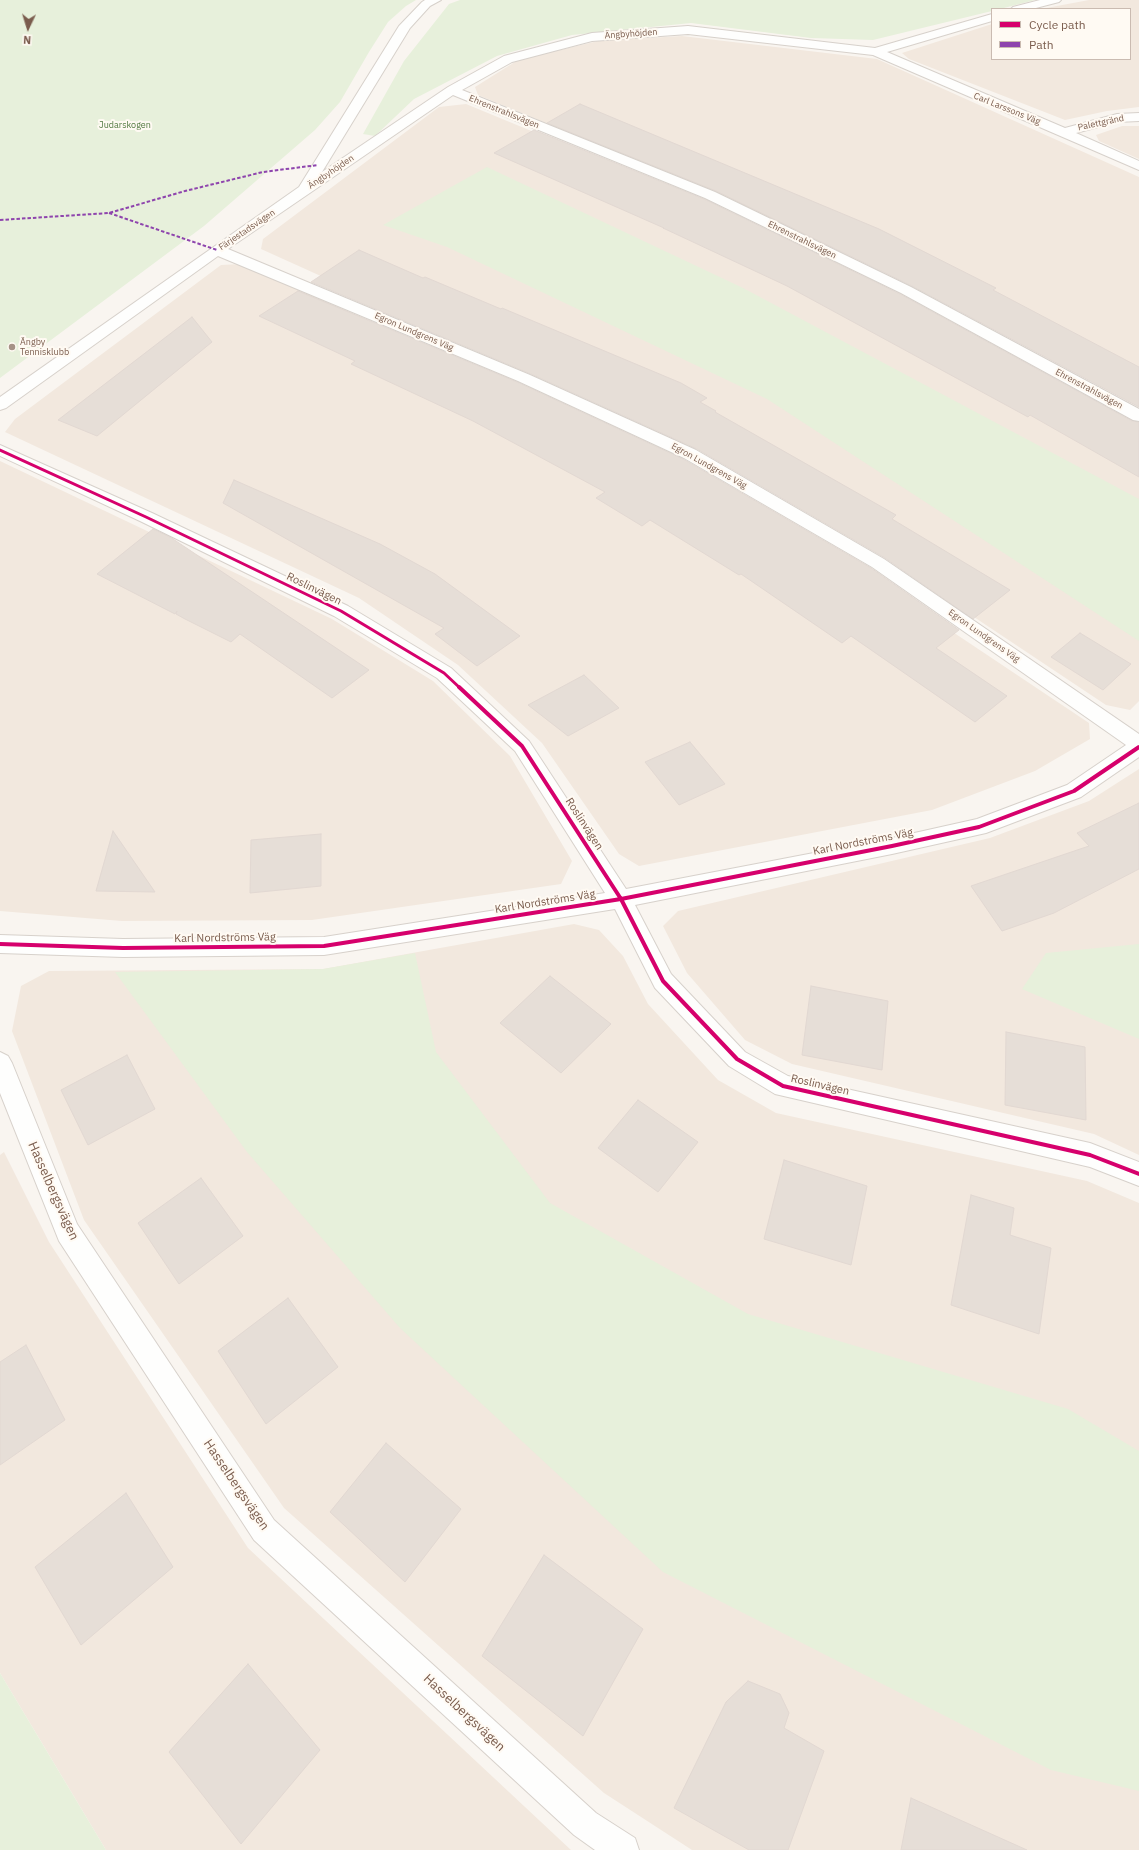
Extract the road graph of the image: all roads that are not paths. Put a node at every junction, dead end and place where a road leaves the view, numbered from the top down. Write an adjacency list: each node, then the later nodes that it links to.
1 (435, 0): 10 (street, Färjestadsvägen)
2 (1055, 0): 3 (street)
3 (1022, 8)
4 (991, 17): 5 (street, Ängbyhöjden)
5 (876, 52): 6 (street, Ängbyhöjden); 8 (street, Carl Larssons Väg)
6 (452, 90): 10 (street, Ängbyhöjden); 13 (street, Ehrenstrahlsvägen)
7 (1139, 117): 8 (street, Palettgränd)
8 (1064, 132): 9 (street, Carl Larssons Väg)
9 (1139, 166)
10 (304, 190): 11 (street, Färjestadsvägen)
11 (217, 250): 12 (street, Färjestadsvägen); 15 (street, Egron Lundgrens Väg)
12 (0, 405)
13 (1139, 416)
14 (0, 450): 17 (street, Roslinvägen)
15 (1139, 744)
16 (1139, 747): 17 (street, Karl Nordströms Väg)
17 (621, 899): 18 (street, Karl Nordströms Väg); 20 (street, Roslinvägen)
18 (0, 944)
19 (0, 1064): 21 (street, Hasselbergsvägen)
20 (1139, 1174)
21 (623, 1850)

